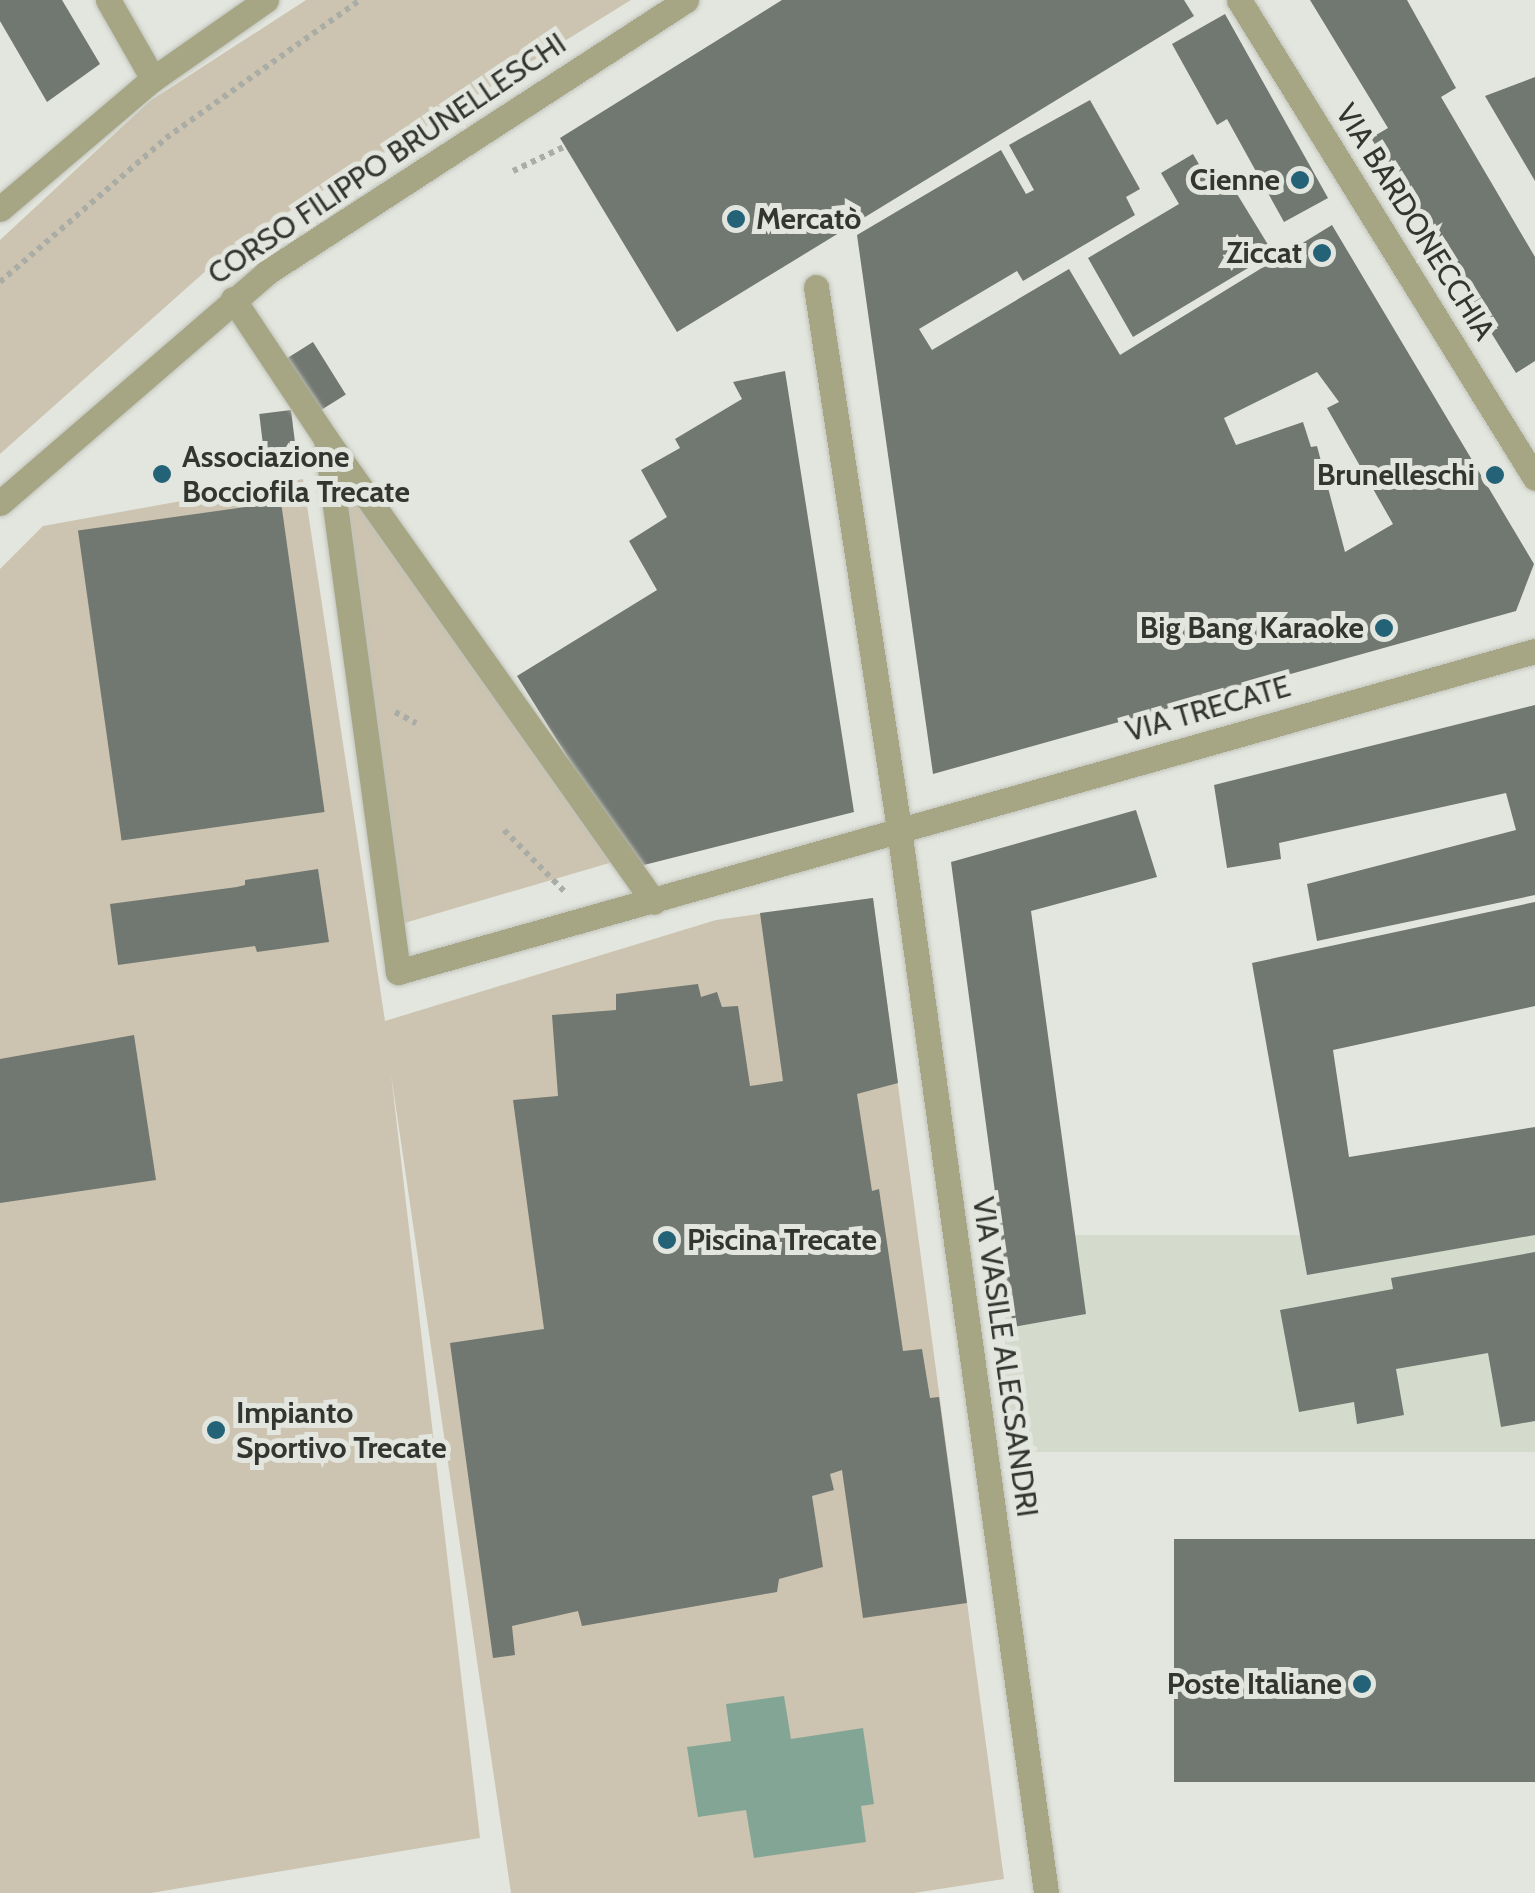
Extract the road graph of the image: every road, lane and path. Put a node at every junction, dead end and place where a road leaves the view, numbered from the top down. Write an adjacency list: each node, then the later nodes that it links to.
1 (108, 0): 6 (street)
2 (266, 0): 6 (street)
3 (360, 0): 10 (path)
4 (686, 0): 12 (street, CORSO FILIPPO BRUNELLESCHI)
5 (1239, 0): 14 (street, VIA BARDONECCHIA)
6 (153, 79): 9 (street)
7 (566, 146): 8 (path)
8 (513, 171)
9 (0, 210)
10 (0, 282)
11 (816, 287): 17 (street)
12 (233, 300): 13 (street); 15 (street, CORSO FILIPPO BRUNELLESCHI)
13 (326, 439): 19 (street); 20 (street, VIA TRECATE)
14 (1535, 478)
15 (0, 503)
16 (1535, 651): 17 (street, VIA TRECATE)
17 (899, 829): 19 (street, VIA TRECATE); 21 (street, VIA VASILE ALECSANDRI)
18 (504, 830): 20 (path)
19 (654, 902): 20 (street, VIA TRECATE)
20 (591, 919)
21 (1046, 1893)

